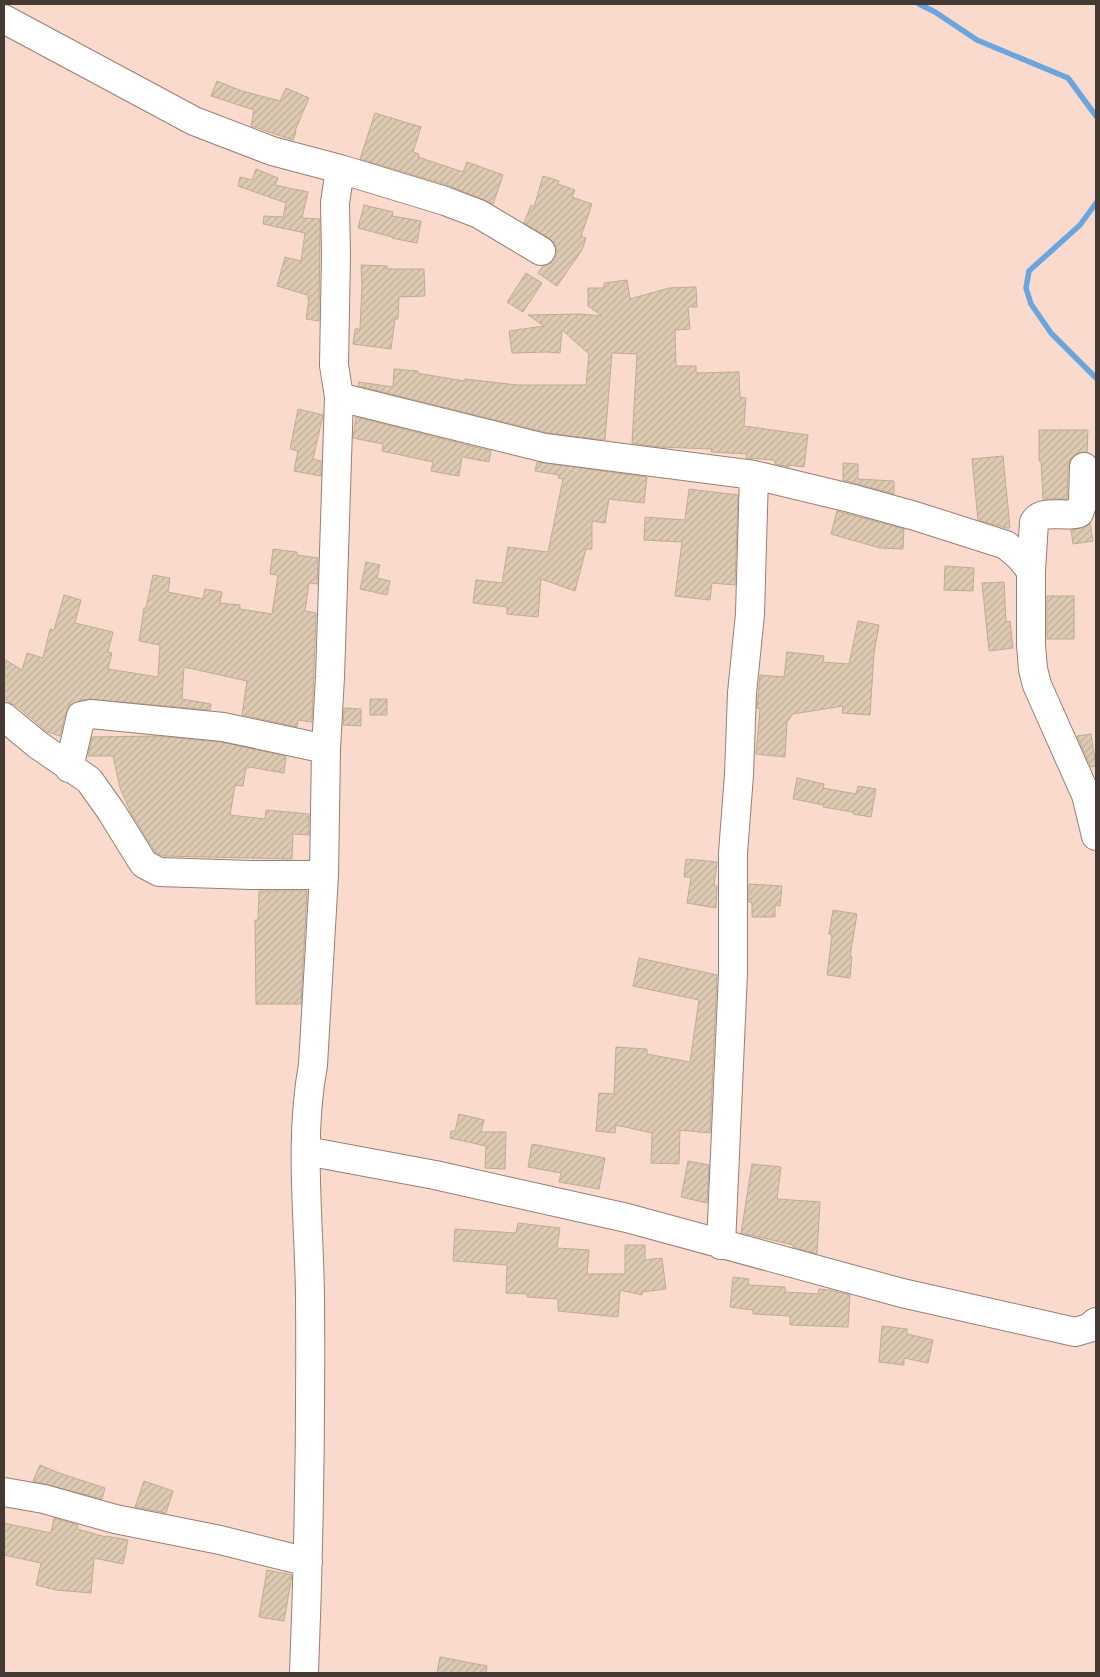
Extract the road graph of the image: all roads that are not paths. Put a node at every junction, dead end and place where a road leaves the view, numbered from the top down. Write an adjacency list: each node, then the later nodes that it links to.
1 (4, 19): 2 (street)
2 (340, 168): 3 (street); 4 (street)
3 (541, 251)
4 (339, 397): 6 (street); 9 (street)
5 (1084, 467): 7 (street)
6 (754, 475): 7 (street); 14 (street)
7 (1032, 571): 11 (street)
8 (4, 717): 10 (street)
9 (326, 749): 10 (street); 12 (street)
10 (69, 768): 12 (street)
11 (1096, 836)
12 (324, 874): 13 (street)
13 (306, 1151): 14 (street); 17 (street)
14 (721, 1245): 15 (street)
15 (1096, 1322)
16 (4, 1492): 17 (street)
17 (308, 1562): 18 (street)
18 (304, 1673)

